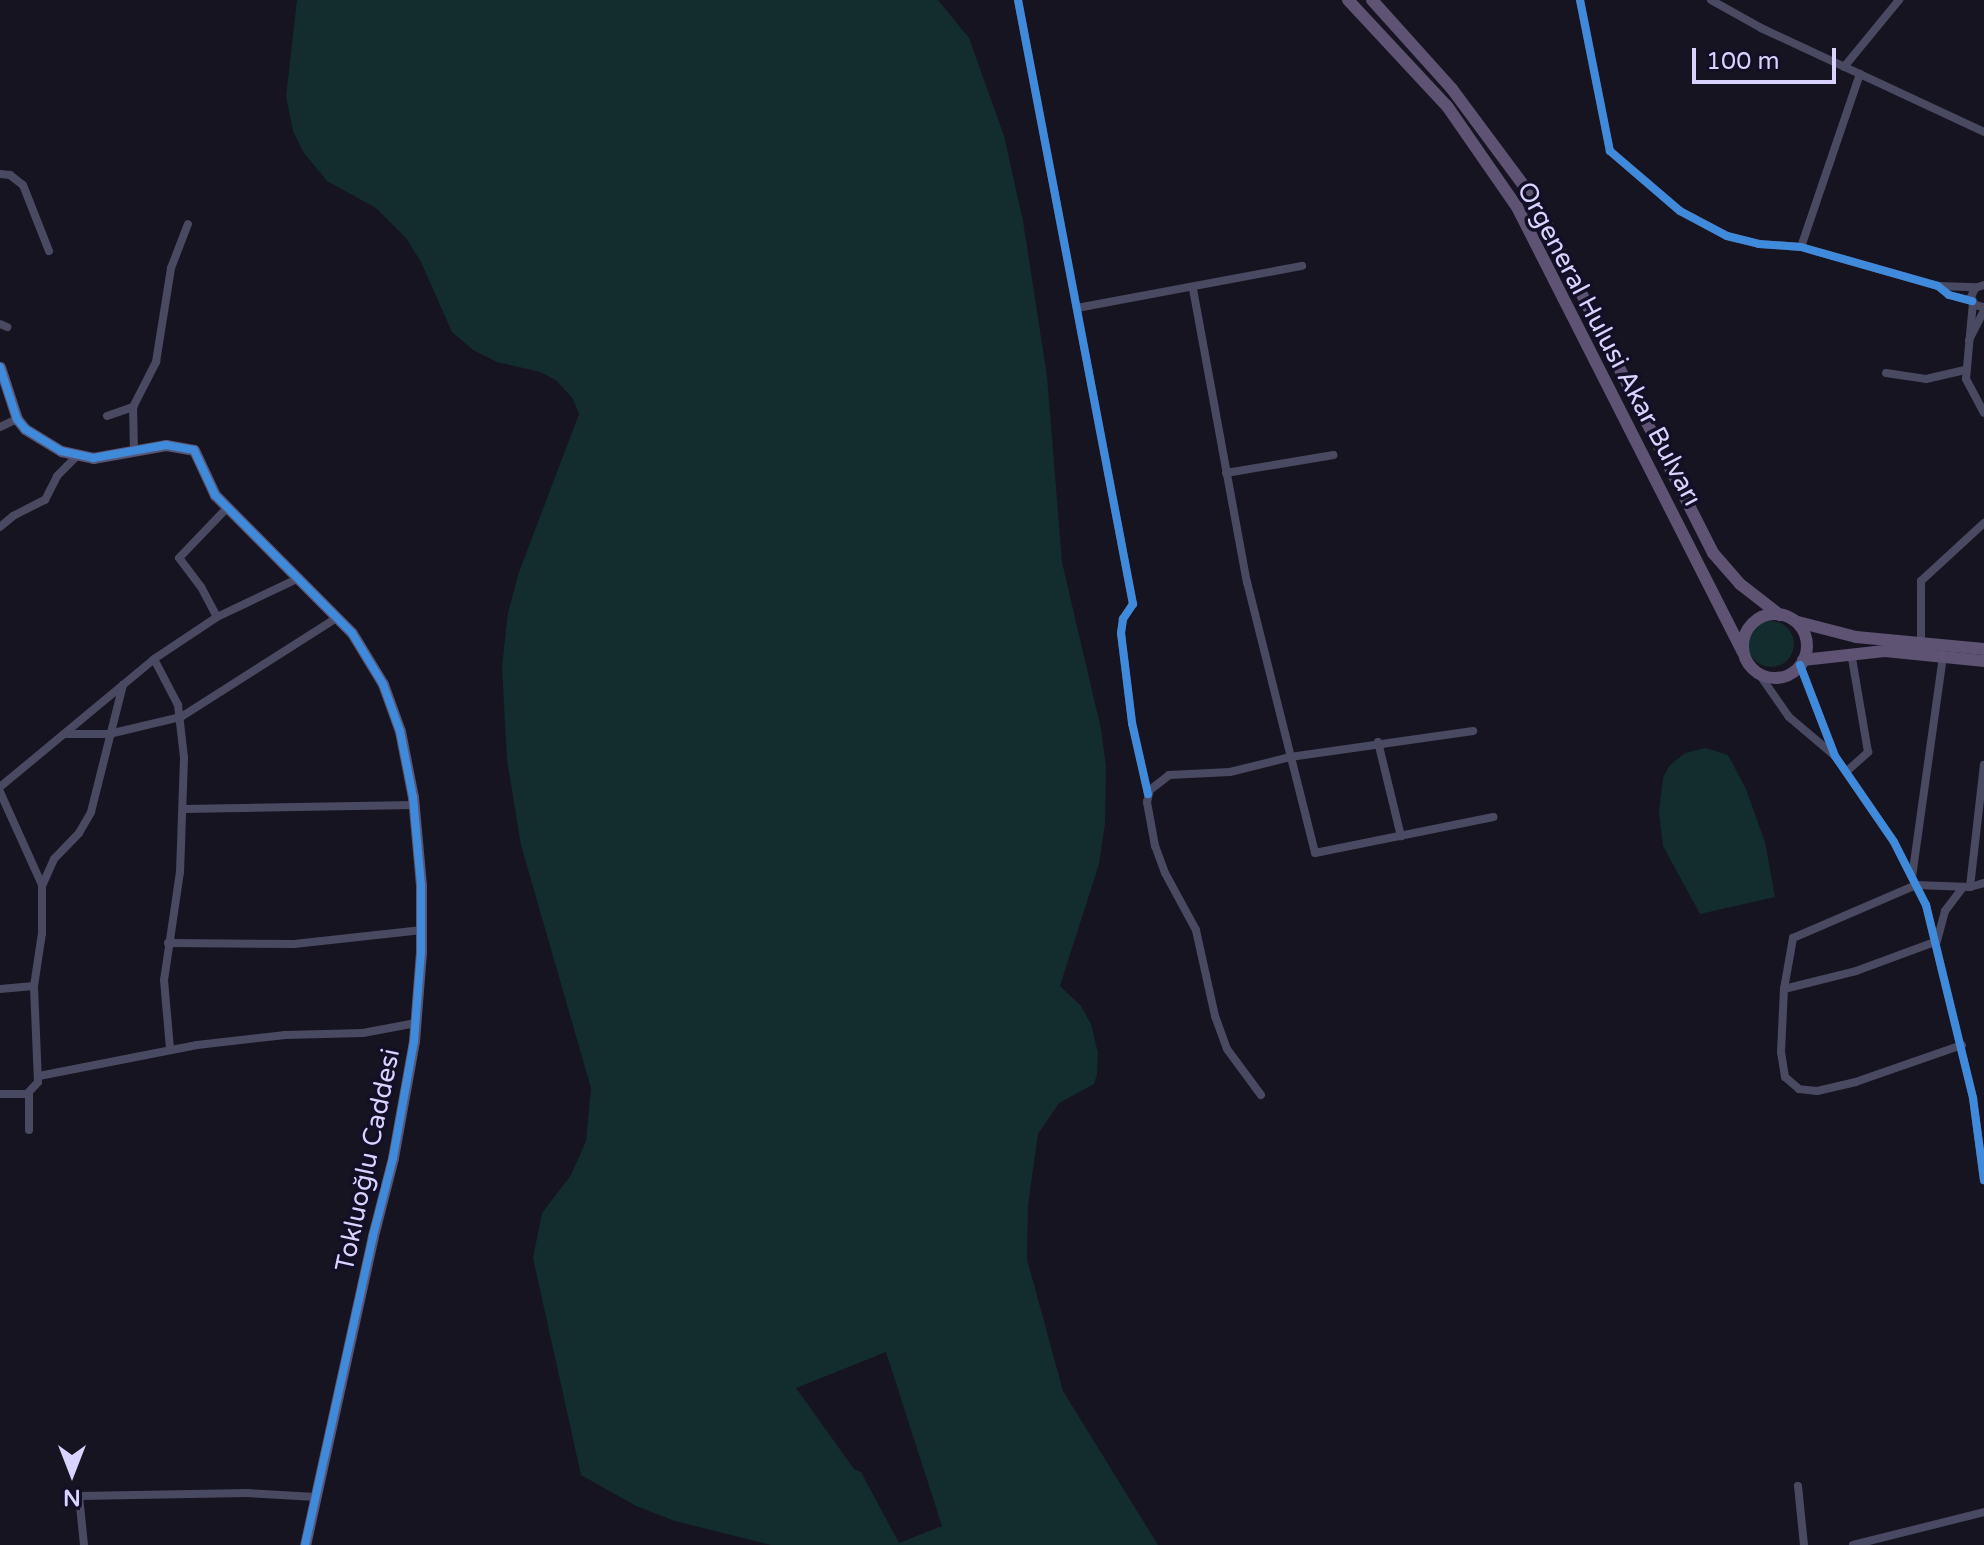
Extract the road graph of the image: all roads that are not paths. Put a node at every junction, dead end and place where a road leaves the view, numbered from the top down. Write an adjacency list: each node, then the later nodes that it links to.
1 (1018, 0): 19 (street)
2 (1348, 0): 43 (main road, Orgeneral Hulusi Akar Bulvarı)
3 (1372, 0): 38 (main road, Orgeneral Hulusi Akar Bulvarı)
4 (1580, 0): 12 (street)
5 (1711, 0): 7 (street)
6 (1899, 0): 7 (street)
7 (1844, 67): 8 (street)
8 (1860, 74): 9 (street); 12 (street)
9 (1984, 132)
10 (0, 174): 13 (street)
11 (188, 224): 25 (street)
12 (1801, 247): 16 (street)
13 (49, 251)
14 (1302, 266): 17 (street)
15 (1981, 285): 16 (street); 18 (street)
16 (1938, 286): 18 (street)
17 (1193, 289): 19 (street); 33 (street)
18 (1973, 302): 20 (street); 21 (street)
19 (1077, 308): 61 (street)
20 (1984, 309): 21 (street)
21 (1969, 340): 23 (street)
22 (0, 367): 28 (street)
23 (1965, 370): 24 (street); 26 (street)
24 (1886, 373)
25 (133, 407): 27 (street); 30 (street)
26 (1984, 413)
27 (107, 416)
28 (17, 419): 29 (street); 32 (street)
29 (0, 427)
30 (134, 451): 32 (street); 34 (street, Tokluoğlu Caddesi)
31 (1334, 455): 33 (street)
32 (76, 457): 36 (street)
33 (1226, 473): 57 (street)
34 (227, 508): 37 (street, Tokluoğlu Caddesi); 39 (street)
35 (1984, 523): 41 (street)
36 (0, 527)
37 (299, 578): 39 (street); 40 (street, Tokluoğlu Caddesi)
38 (1784, 616): 41 (main road, Orgeneral Hulusi Akar Bulvarı); 43 (main road); 48 (main road)
39 (217, 617): 46 (street)
40 (338, 617): 51 (street); 62 (street, Tokluoğlu Caddesi)
41 (1921, 643): 42 (main road, Orgeneral Hulusi Akar Bulvarı)
42 (1984, 649)
43 (1743, 652): 49 (main road)
44 (1851, 653): 45 (main road); 48 (main road); 59 (street)
45 (1943, 657): 47 (main road); 66 (street)
46 (154, 659): 50 (street); 51 (street)
47 (1984, 661)
48 (1802, 663): 49 (main road); 56 (street)
49 (1759, 674): 56 (street)
50 (123, 685): 53 (street); 54 (street)
51 (181, 717): 54 (street); 63 (street)
52 (1473, 731): 55 (street)
53 (64, 734): 54 (street); 60 (street)
54 (109, 734): 68 (street)
55 (1378, 742): 57 (street); 65 (street)
56 (1835, 756): 59 (street)
57 (1290, 757): 61 (street); 65 (street)
58 (1984, 765): 69 (street)
59 (1846, 772): 66 (street)
60 (0, 789): 68 (street)
61 (1148, 794): 82 (street)
62 (414, 805): 63 (street); 70 (street, Tokluoğlu Caddesi)
63 (183, 809): 72 (street)
64 (1493, 817): 65 (street)
65 (1401, 836)
66 (1914, 881): 69 (street); 71 (street); 75 (street)
67 (1984, 883): 69 (street)
68 (42, 886): 73 (street)
69 (1966, 887): 71 (street)
70 (422, 930): 72 (street); 76 (street, Tokluoğlu Caddesi)
71 (1937, 941): 75 (street); 77 (street)
72 (168, 943): 78 (street)
73 (34, 986): 74 (street); 79 (street)
74 (0, 989)
75 (1784, 989): 77 (street)
76 (416, 1023): 78 (street); 86 (street, Tokluoğlu Caddesi)
77 (1962, 1045): 84 (street)
78 (170, 1049): 79 (street)
79 (39, 1076): 80 (street)
80 (29, 1093): 81 (street); 83 (street)
81 (0, 1094)
82 (1261, 1095)
83 (29, 1130)
84 (1984, 1180)
85 (1798, 1486): 90 (street)
86 (316, 1497): 88 (street); 89 (street, Tokluoğlu Caddesi)
87 (1984, 1512): 91 (street)
88 (84, 1545)
89 (305, 1545)
90 (1804, 1545)
91 (1853, 1545)

